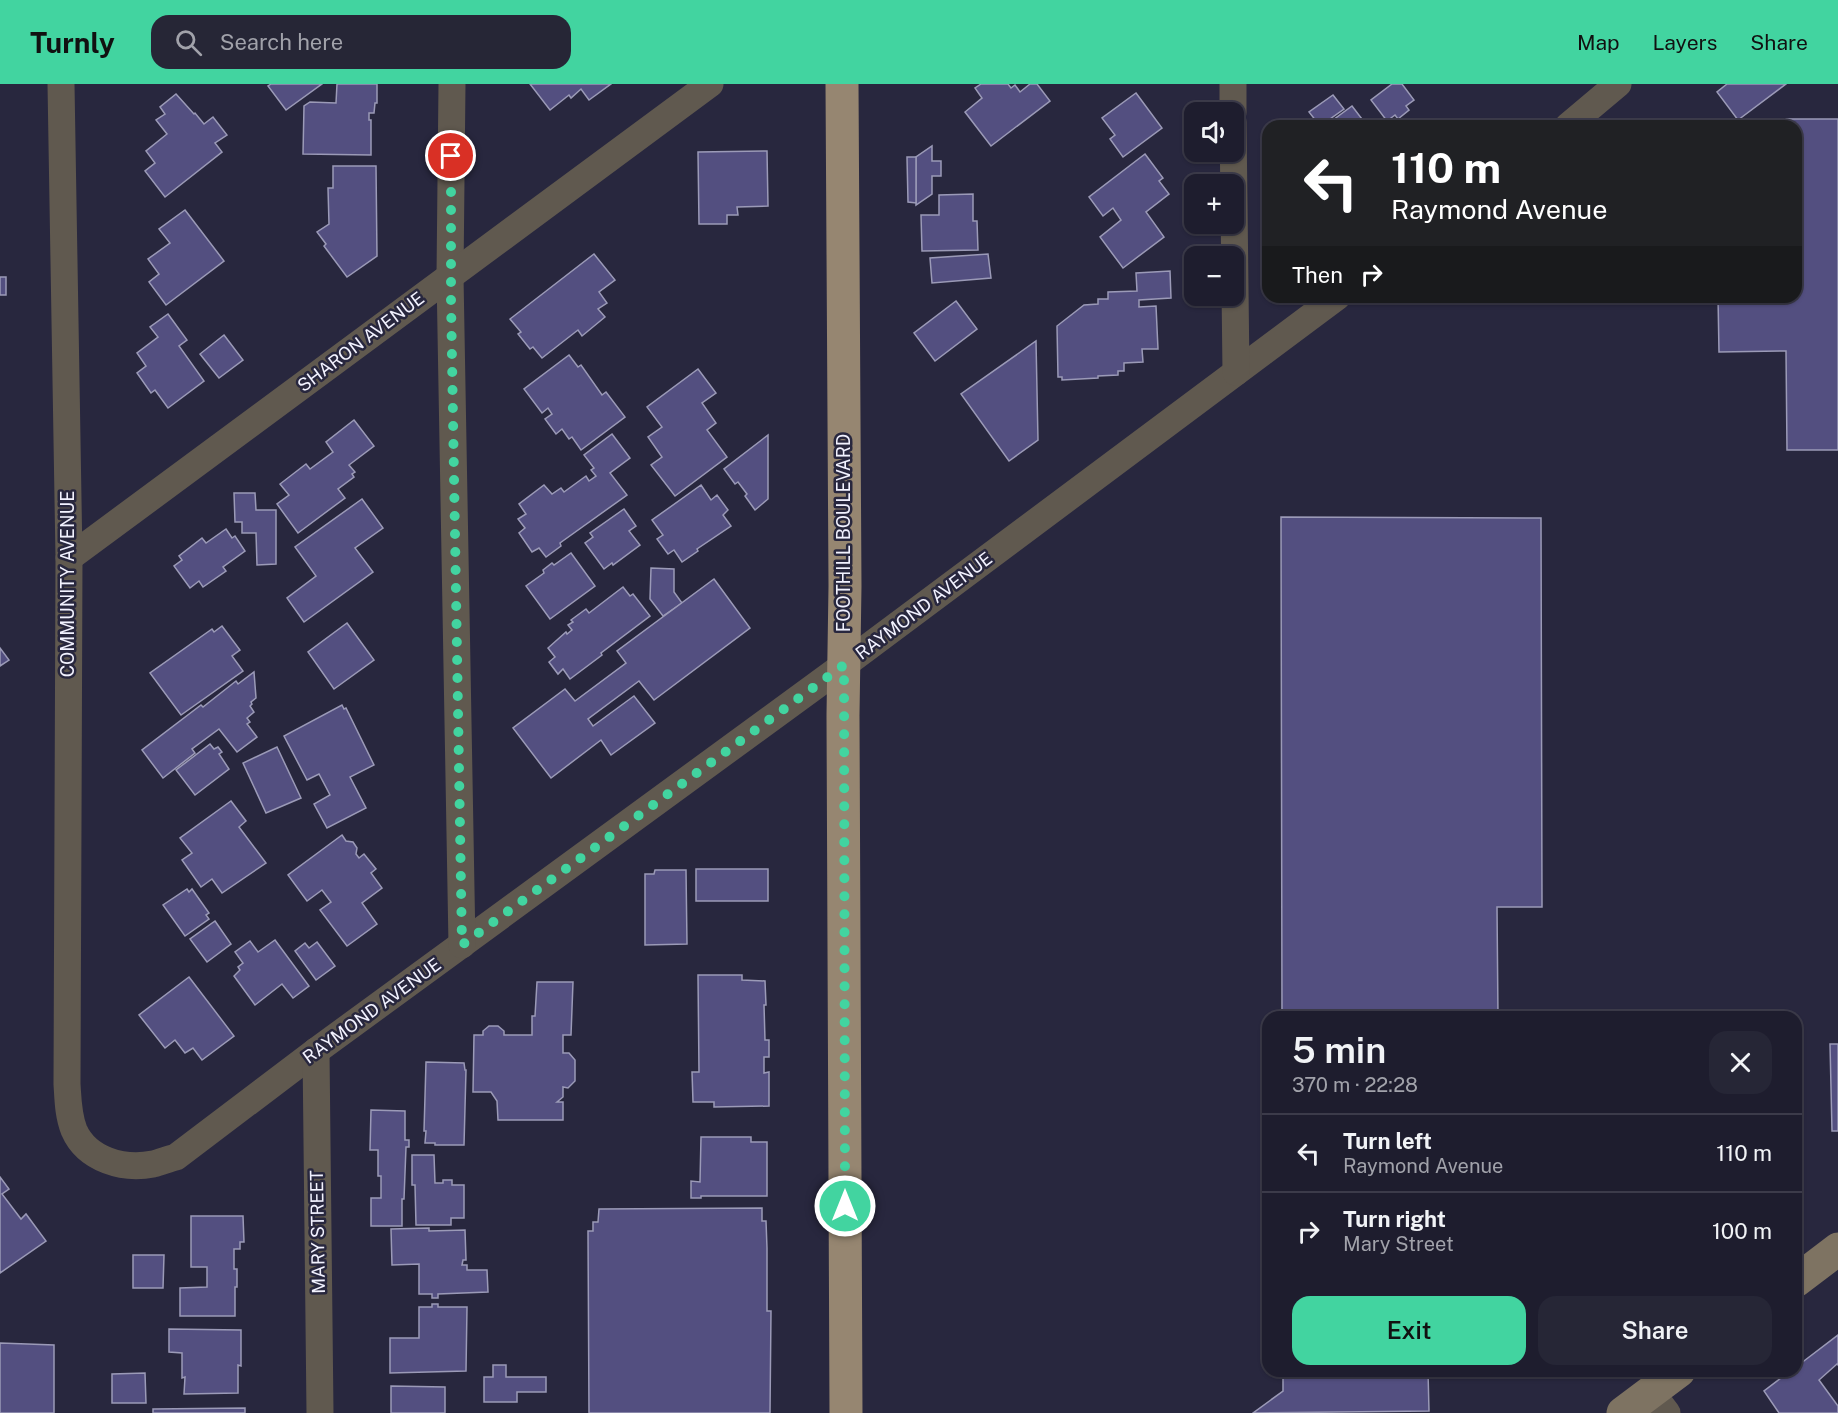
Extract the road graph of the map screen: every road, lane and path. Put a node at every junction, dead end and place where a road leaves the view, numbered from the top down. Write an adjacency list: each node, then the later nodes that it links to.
1 (61, 84): 13 (street, COMMUNITY AVENUE)
2 (452, 84): 10 (street)
3 (710, 84): 10 (street, SHARON AVENUE)
4 (842, 84): 14 (main road, FOOTHILL BOULEVARD)
5 (1233, 84): 7 (street)
6 (1618, 84): 8 (street)
7 (1233, 102)
8 (1575, 120)
9 (1233, 162): 12 (street)
10 (450, 276): 13 (street, SHARON AVENUE); 15 (street)
11 (1329, 303): 12 (street, RAYMOND AVENUE)
12 (1236, 372): 14 (street, RAYMOND AVENUE)
13 (69, 558): 17 (street, COMMUNITY AVENUE)
14 (844, 665): 15 (street, RAYMOND AVENUE); 23 (main road, FOOTHILL BOULEVARD)
15 (462, 945): 16 (street, RAYMOND AVENUE)
16 (316, 1051): 17 (street, RAYMOND AVENUE); 22 (street, MARY STREET)
17 (68, 1084)
18 (1838, 1249): 19 (street)
19 (1802, 1276)
20 (1675, 1377): 21 (street)
21 (1659, 1402): 24 (street)
22 (320, 1413)
23 (846, 1413)
24 (1623, 1413)

